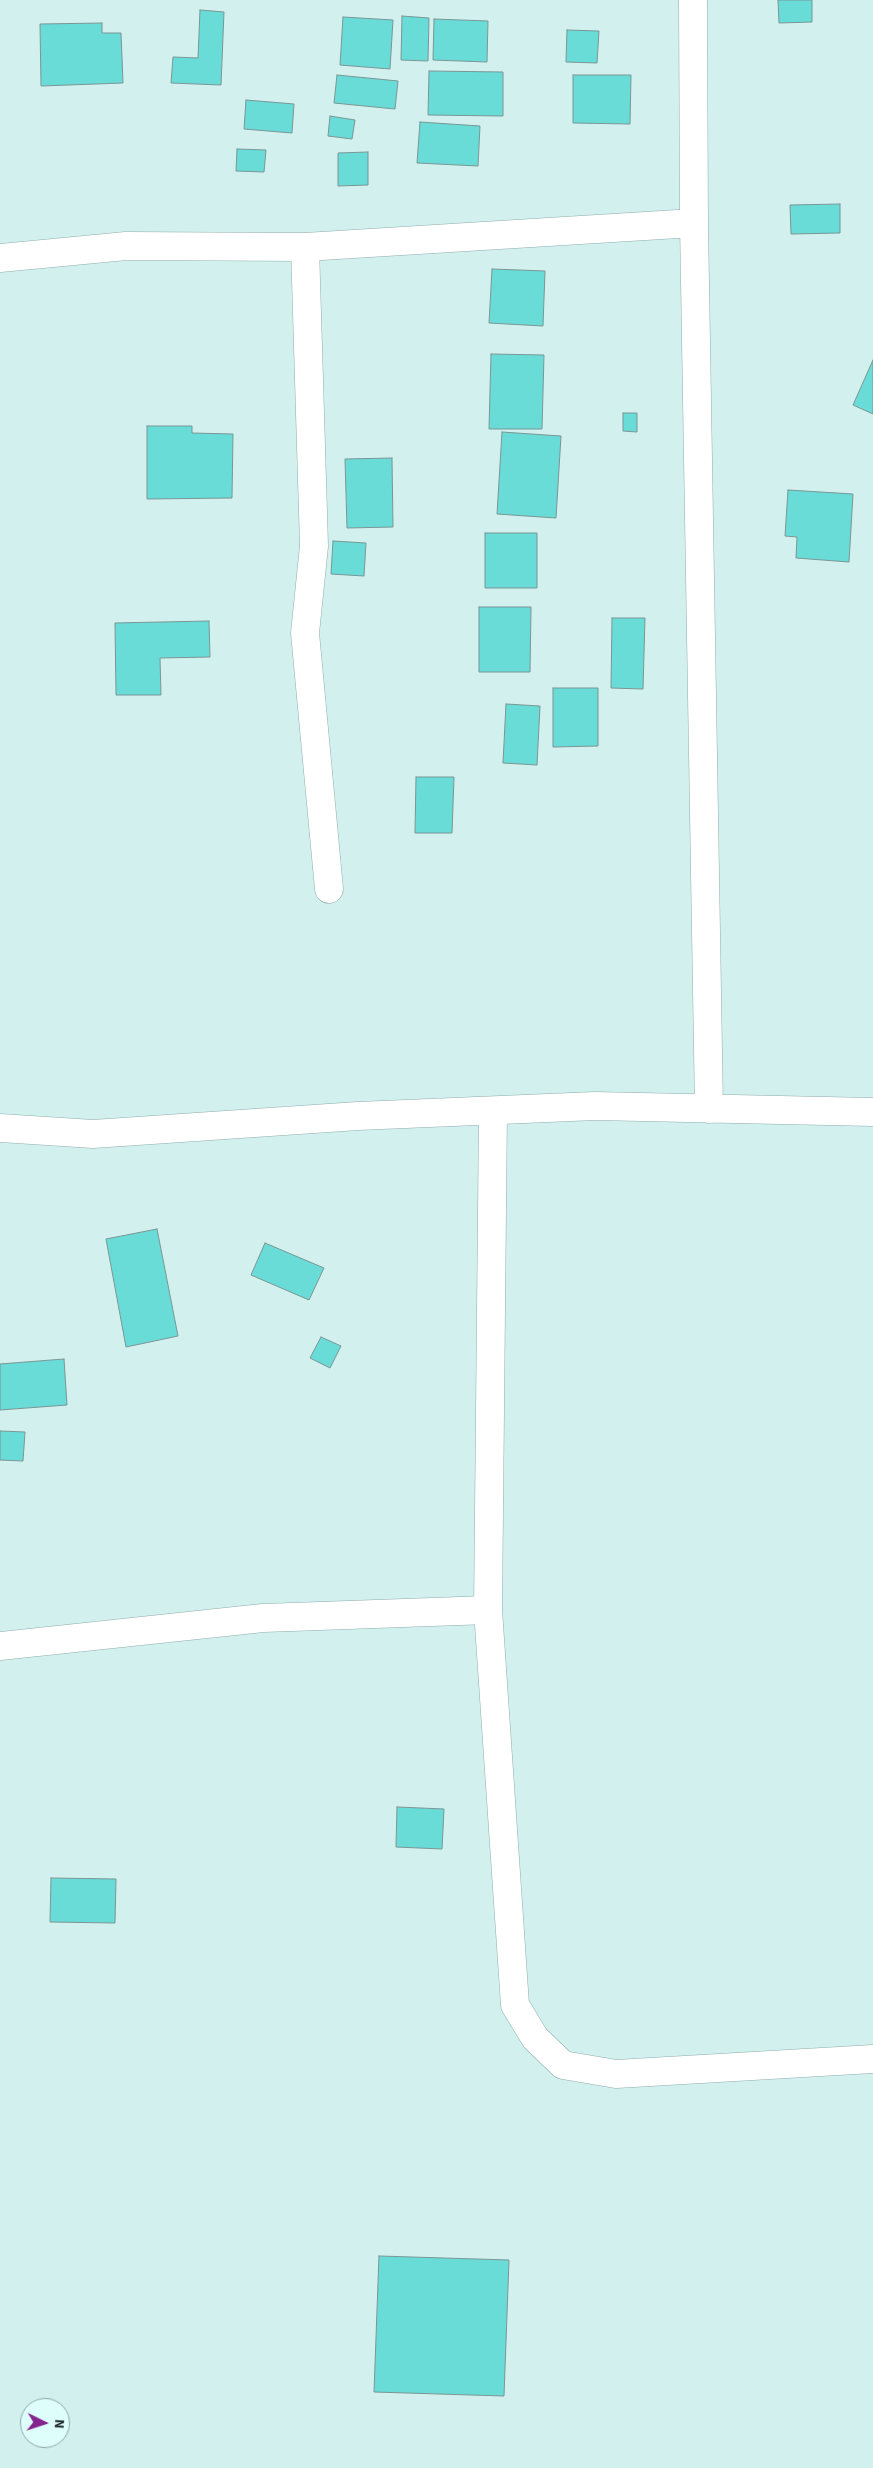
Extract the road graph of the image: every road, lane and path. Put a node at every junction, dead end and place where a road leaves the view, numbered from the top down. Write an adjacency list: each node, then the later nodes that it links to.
1 (692, 0): 2 (street)
2 (694, 223): 3 (street); 6 (street)
3 (305, 247): 4 (street); 5 (street)
4 (0, 258)
5 (329, 889)
6 (709, 1109): 7 (street); 8 (street)
7 (493, 1111): 9 (street); 10 (street)
8 (873, 1112)
9 (0, 1128)
10 (488, 1610): 11 (street); 12 (street)
11 (0, 1646)
12 (873, 2059)

